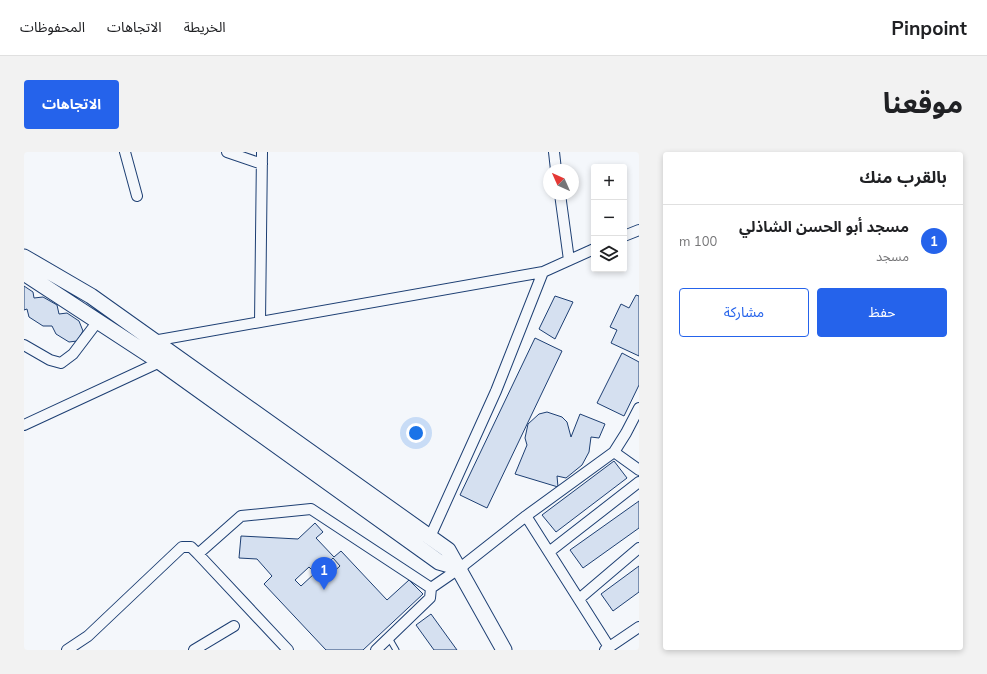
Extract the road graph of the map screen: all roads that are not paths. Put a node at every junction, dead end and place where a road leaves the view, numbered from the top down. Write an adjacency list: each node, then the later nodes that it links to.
1 (125, 152): 7 (street)
2 (227, 152): 5 (street)
3 (262, 152): 5 (street)
4 (554, 152): 6 (street)
5 (262, 164): 17 (street)
6 (555, 164)
7 (137, 196)
8 (561, 200): 13 (street)
9 (639, 230): 10 (street)
10 (627, 235)
11 (591, 250): 13 (street)
12 (24, 257): 18 (main road)
13 (569, 260): 14 (street)
14 (544, 272): 17 (street); 27 (street)
15 (24, 273): 16 (main road)
16 (98, 321): 19 (street); 20 (main road)
17 (260, 322): 18 (street)
18 (154, 341): 27 (main road)
19 (24, 346)
20 (160, 362): 22 (street); 31 (main road)
21 (639, 408): 23 (street)
22 (24, 425)
23 (614, 452): 24 (street); 26 (street)
24 (639, 470)
25 (639, 482): 29 (street)
26 (526, 516): 29 (street); 31 (street)
27 (430, 537): 31 (main road)
28 (639, 548): 33 (street)
29 (549, 552): 33 (street)
30 (198, 554): 32 (street); 38 (street); 39 (street)
31 (460, 568): 32 (street); 43 (main road)
32 (431, 588): 36 (street)
33 (579, 599): 37 (street)
34 (234, 626): 40 (street)
35 (639, 627): 37 (street)
36 (389, 638): 41 (street); 42 (lane)
37 (607, 648)
38 (284, 649)
39 (67, 650)
40 (194, 650)
41 (376, 650)
42 (396, 650)
43 (504, 650)

